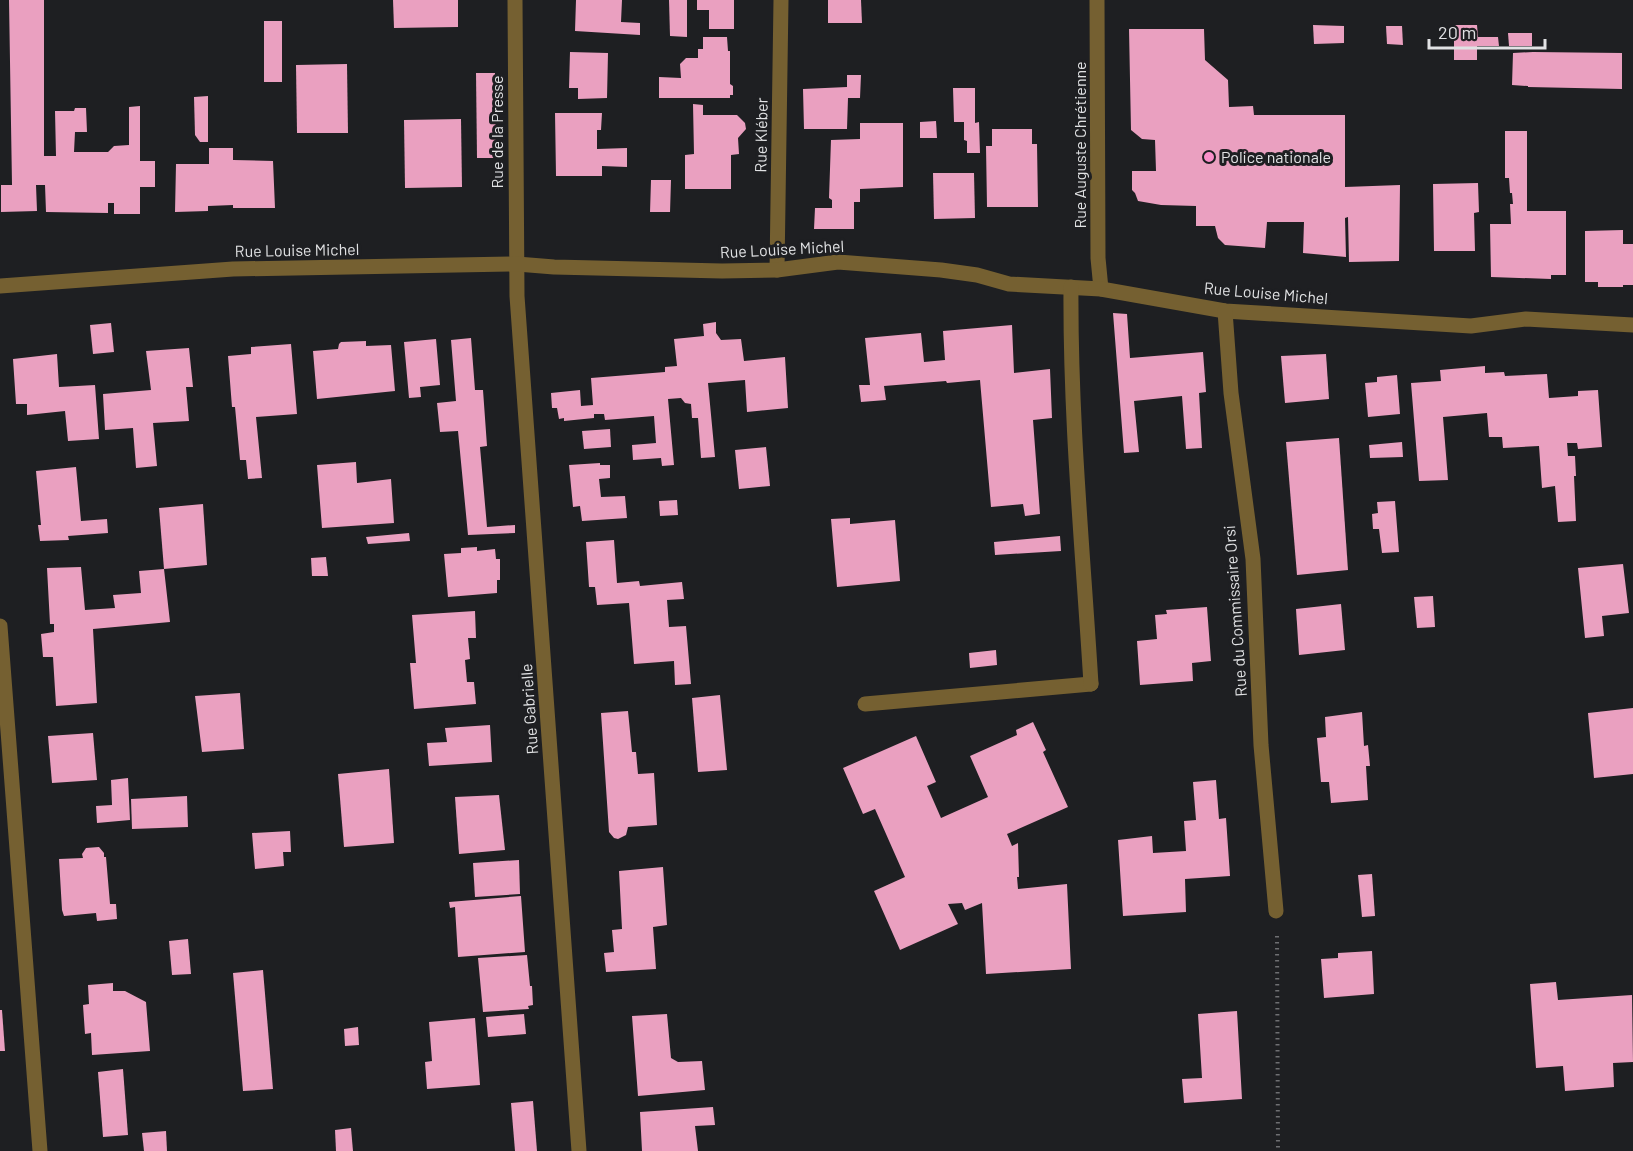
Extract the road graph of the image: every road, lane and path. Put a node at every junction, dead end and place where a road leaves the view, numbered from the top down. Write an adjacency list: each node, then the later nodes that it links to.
1 (515, 0): 4 (street, Rue de la Presse)
2 (781, 0): 5 (street, Rue Kléber)
3 (1097, 0): 8 (street, Rue Auguste Chrétienne)
4 (517, 264): 5 (street, Rue Louise Michel); 6 (street, Rue Louise Michel); 15 (street, Rue Gabrielle)
5 (777, 270): 7 (street, Rue Louise Michel)
6 (0, 286)
7 (1071, 287): 8 (street, Rue Louise Michel); 12 (street)
8 (1101, 289): 9 (street, Rue Louise Michel)
9 (1224, 311): 10 (street, Rue Louise Michel); 13 (street, Rue du Commissaire Orsi)
10 (1633, 325)
11 (0, 626): 14 (street)
12 (865, 704)
13 (1276, 910): 16 (path)
14 (40, 1151)
15 (579, 1151)
16 (1278, 1151)

